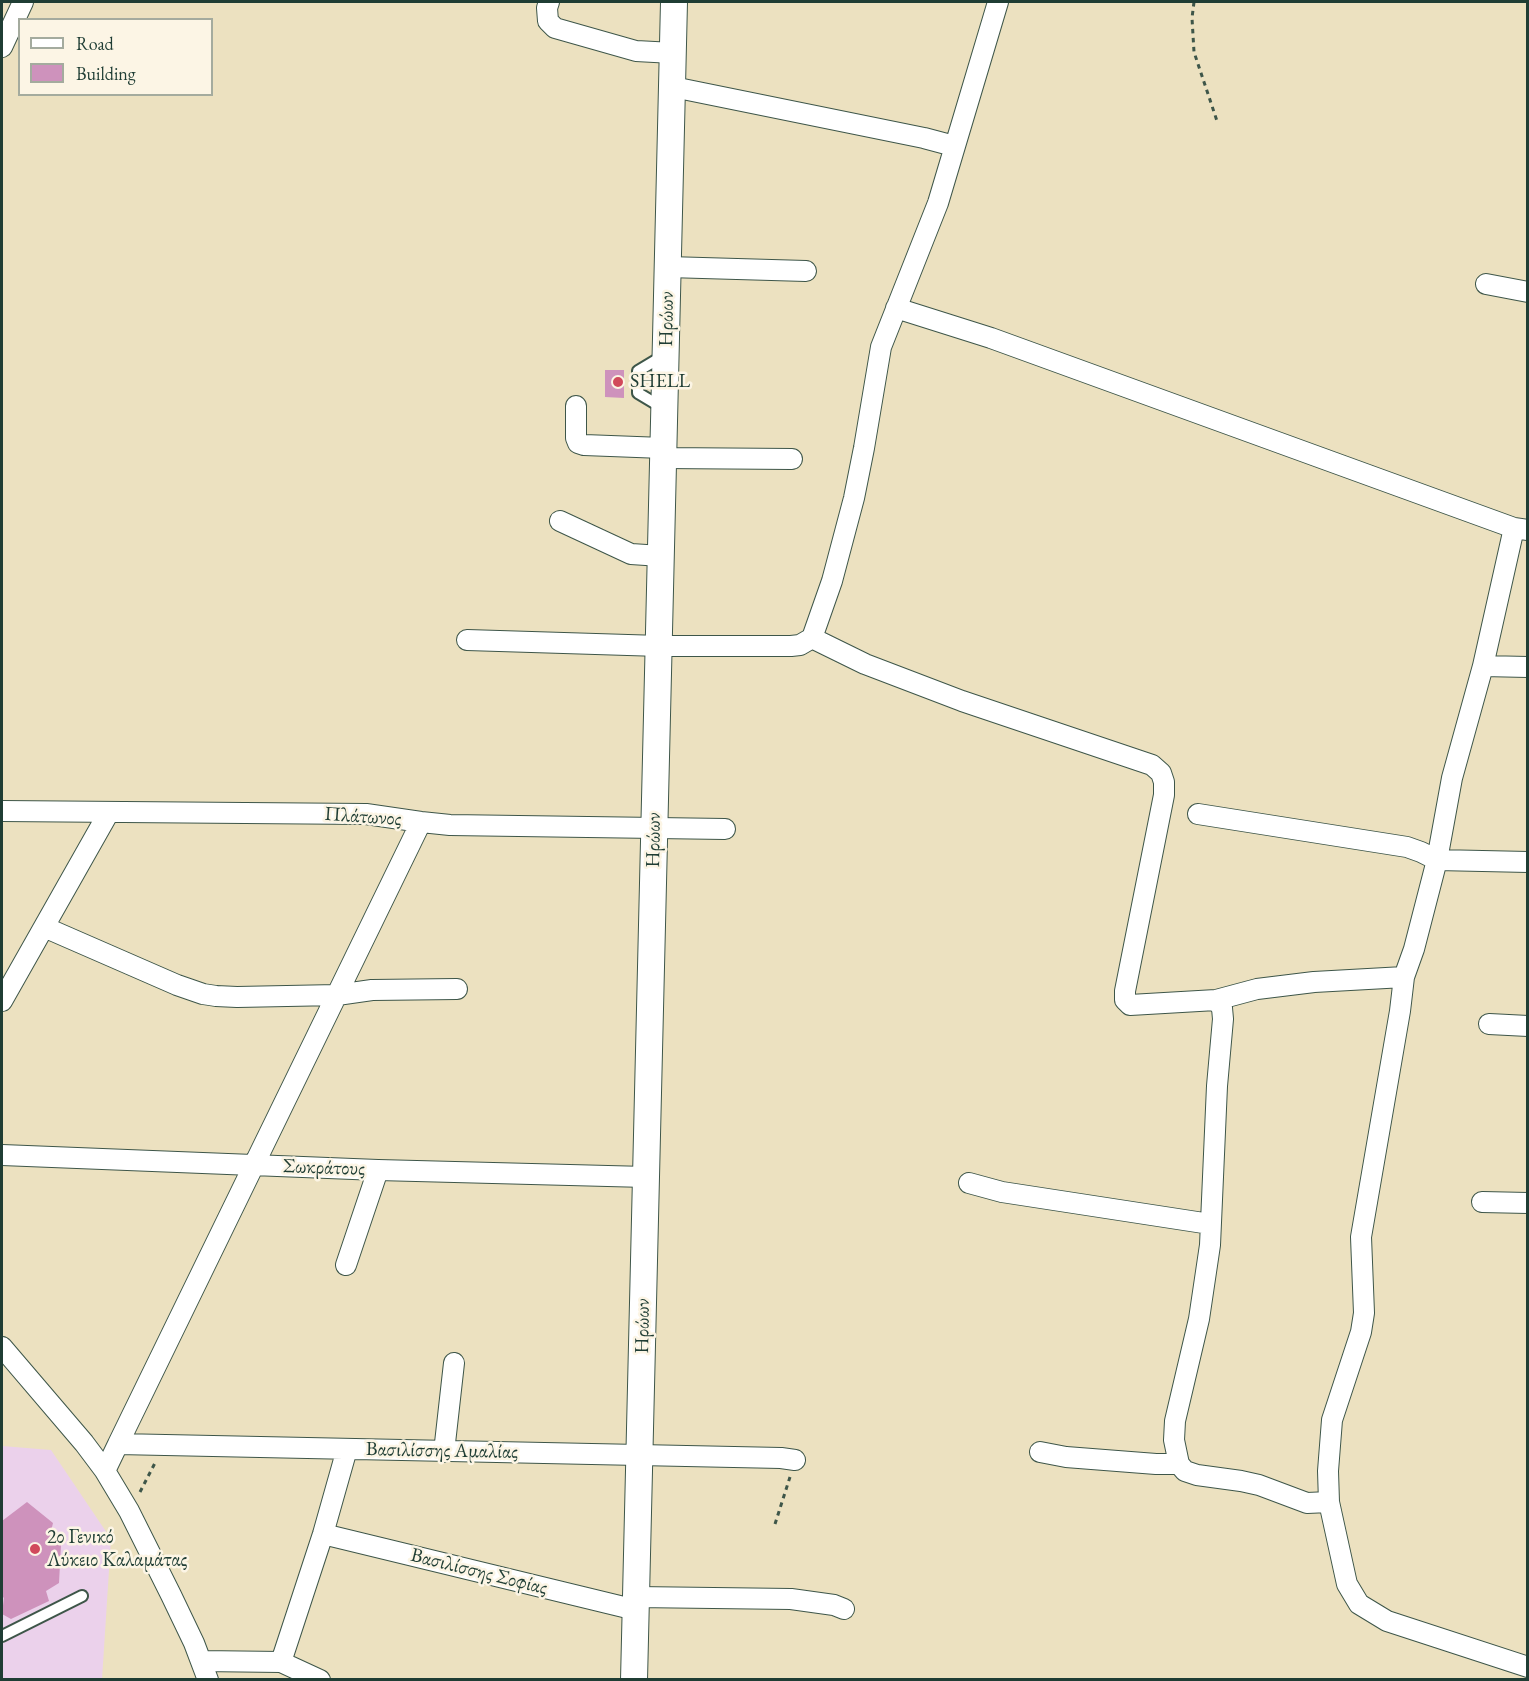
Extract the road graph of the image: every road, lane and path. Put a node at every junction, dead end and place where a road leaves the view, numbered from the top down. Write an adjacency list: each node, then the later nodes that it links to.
1 (23, 2): 6 (street)
2 (549, 2): 7 (street)
3 (674, 2): 7 (street, Ηρώων)
4 (998, 2): 10 (street)
5 (1194, 2): 9 (path)
6 (2, 47)
7 (673, 53): 8 (street, Ηρώων)
8 (673, 87): 10 (street); 11 (street, Ηρώων)
9 (1218, 124)
10 (954, 146): 15 (street)
11 (668, 267): 12 (street); 17 (street, Ηρώων)
12 (806, 271)
13 (1486, 284): 14 (street)
14 (1527, 292)
15 (896, 308): 20 (street); 22 (street)
16 (576, 406): 17 (street)
17 (663, 453): 18 (street); 21 (street, Ηρώων)
18 (792, 459)
19 (560, 521): 21 (street)
20 (1521, 529): 25 (street)
21 (661, 556): 24 (street, Ηρώων)
22 (812, 639): 24 (street); 40 (street)
23 (467, 640): 24 (street)
24 (660, 646): 31 (street, Ηρώων)
25 (1483, 666): 26 (street); 33 (street)
26 (1527, 667)
27 (2, 811): 28 (street, Πλάτωνος)
28 (109, 812): 30 (street, Πλάτωνος); 35 (street)
29 (1198, 814): 33 (street)
30 (421, 822): 31 (street, Πλάτωνος); 39 (street)
31 (655, 828): 32 (street, Πλάτωνος); 46 (street, Ηρώων)
32 (725, 829)
33 (1437, 860): 34 (street); 36 (street)
34 (1527, 862)
35 (44, 927): 38 (street); 39 (street)
36 (1404, 977): 40 (street); 62 (street)
37 (457, 989): 39 (street)
38 (4, 993)
39 (337, 995): 44 (street)
40 (1216, 999): 50 (street)
41 (1488, 1024): 42 (street)
42 (1527, 1026)
43 (2, 1155): 44 (street, Σωκράτους)
44 (255, 1165): 45 (street, Σωκράτους); 54 (street)
45 (378, 1170): 46 (street, Σωκράτους); 51 (street)
46 (646, 1177): 58 (street, Ηρώων)
47 (969, 1183): 50 (street)
48 (1482, 1202): 49 (street)
49 (1527, 1203)
50 (1210, 1224): 60 (street)
51 (346, 1265)
52 (2, 1347): 61 (street)
53 (454, 1363): 56 (street)
54 (118, 1444): 55 (street, Βασιλίσσης Αμαλίας); 61 (street)
55 (346, 1449): 56 (street, Βασιλίσσης Αμαλίας); 64 (street)
56 (444, 1452): 58 (street, Βασιλίσσης Αμαλίας)
57 (1040, 1452): 60 (street)
58 (640, 1455): 59 (street, Βασιλίσσης Αμαλίας); 66 (street, Ηρώων)
59 (795, 1460): 63 (path)
60 (1179, 1464): 62 (street)
61 (105, 1471): 70 (street)
62 (1329, 1502): 71 (street)
63 (775, 1524)
64 (323, 1534): 66 (street, Βασιλίσσης Σοφίας); 69 (street)
65 (82, 1596): 68 (lane)
66 (636, 1604): 67 (street, Βασιλίσσης Σοφίας); 73 (street, Ηρώων)
67 (844, 1609)
68 (2, 1636)
69 (281, 1662): 70 (street); 72 (street)
70 (205, 1670)
71 (1524, 1671)
72 (320, 1680)
73 (634, 1680)

